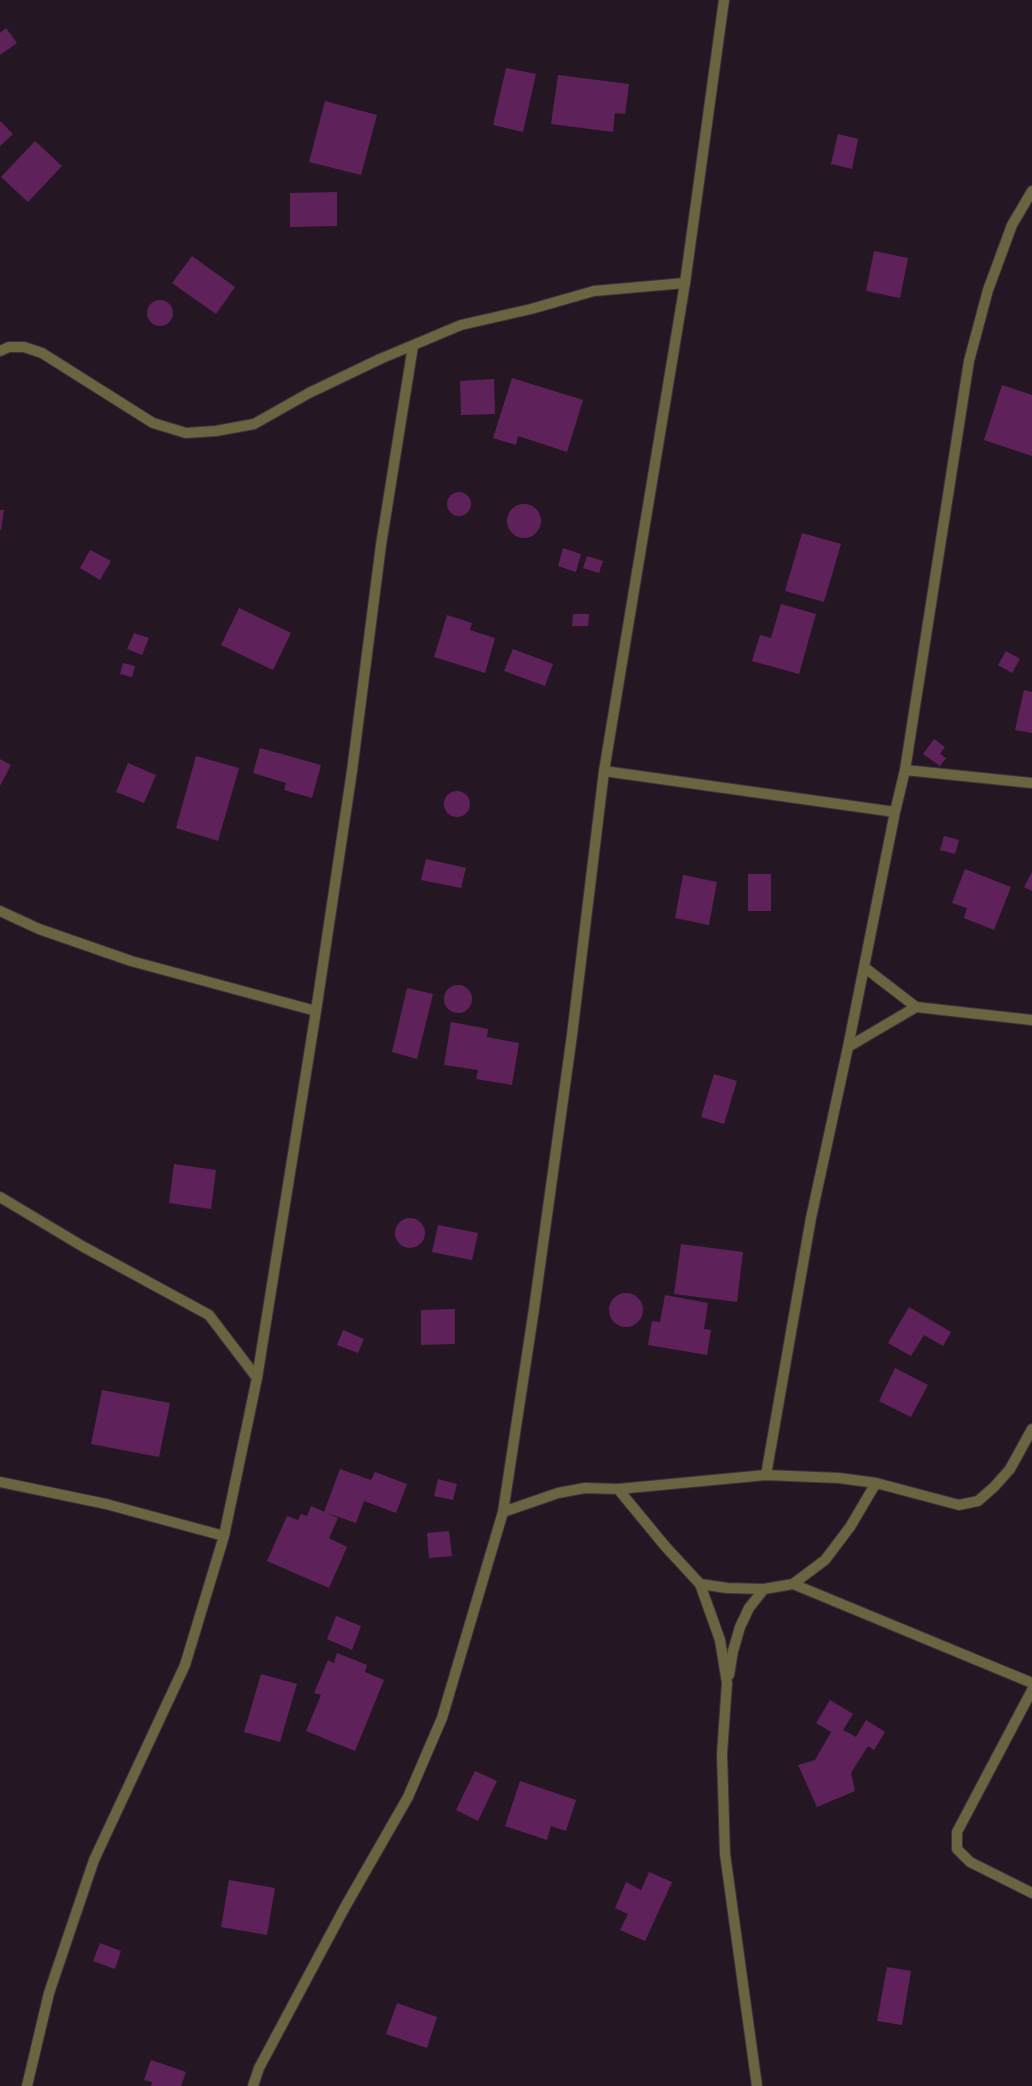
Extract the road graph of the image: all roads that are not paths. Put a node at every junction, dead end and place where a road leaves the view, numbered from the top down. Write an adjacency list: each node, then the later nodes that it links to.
1 (724, 0): 3 (street)
2 (1032, 191): 6 (street)
3 (686, 283): 4 (street); 7 (street)
4 (413, 346): 5 (street); 13 (street)
5 (0, 351)
6 (904, 770): 8 (street); 9 (street)
7 (604, 771): 9 (street); 23 (street)
8 (1032, 783)
9 (895, 812): 11 (street)
10 (0, 911): 13 (street)
11 (864, 967): 12 (street); 15 (street)
12 (916, 1007): 14 (street); 15 (street)
13 (316, 1011): 17 (street)
14 (1032, 1020)
15 (848, 1047): 19 (street)
16 (0, 1197): 17 (street)
17 (258, 1378): 24 (street)
18 (1032, 1429): 21 (street)
19 (766, 1475): 21 (street); 22 (street)
20 (0, 1482): 24 (street)
21 (876, 1483): 26 (street)
22 (618, 1489): 23 (street); 25 (street)
23 (503, 1512): 33 (street)
24 (224, 1536): 32 (street)
25 (700, 1584): 27 (street); 28 (street)
26 (793, 1584): 27 (street); 29 (street)
27 (764, 1590): 28 (street)
28 (727, 1683): 34 (street)
29 (1032, 1683)
30 (1032, 1690): 31 (street)
31 (1032, 1893)
32 (27, 2086)
33 (253, 2086)
34 (757, 2086)

